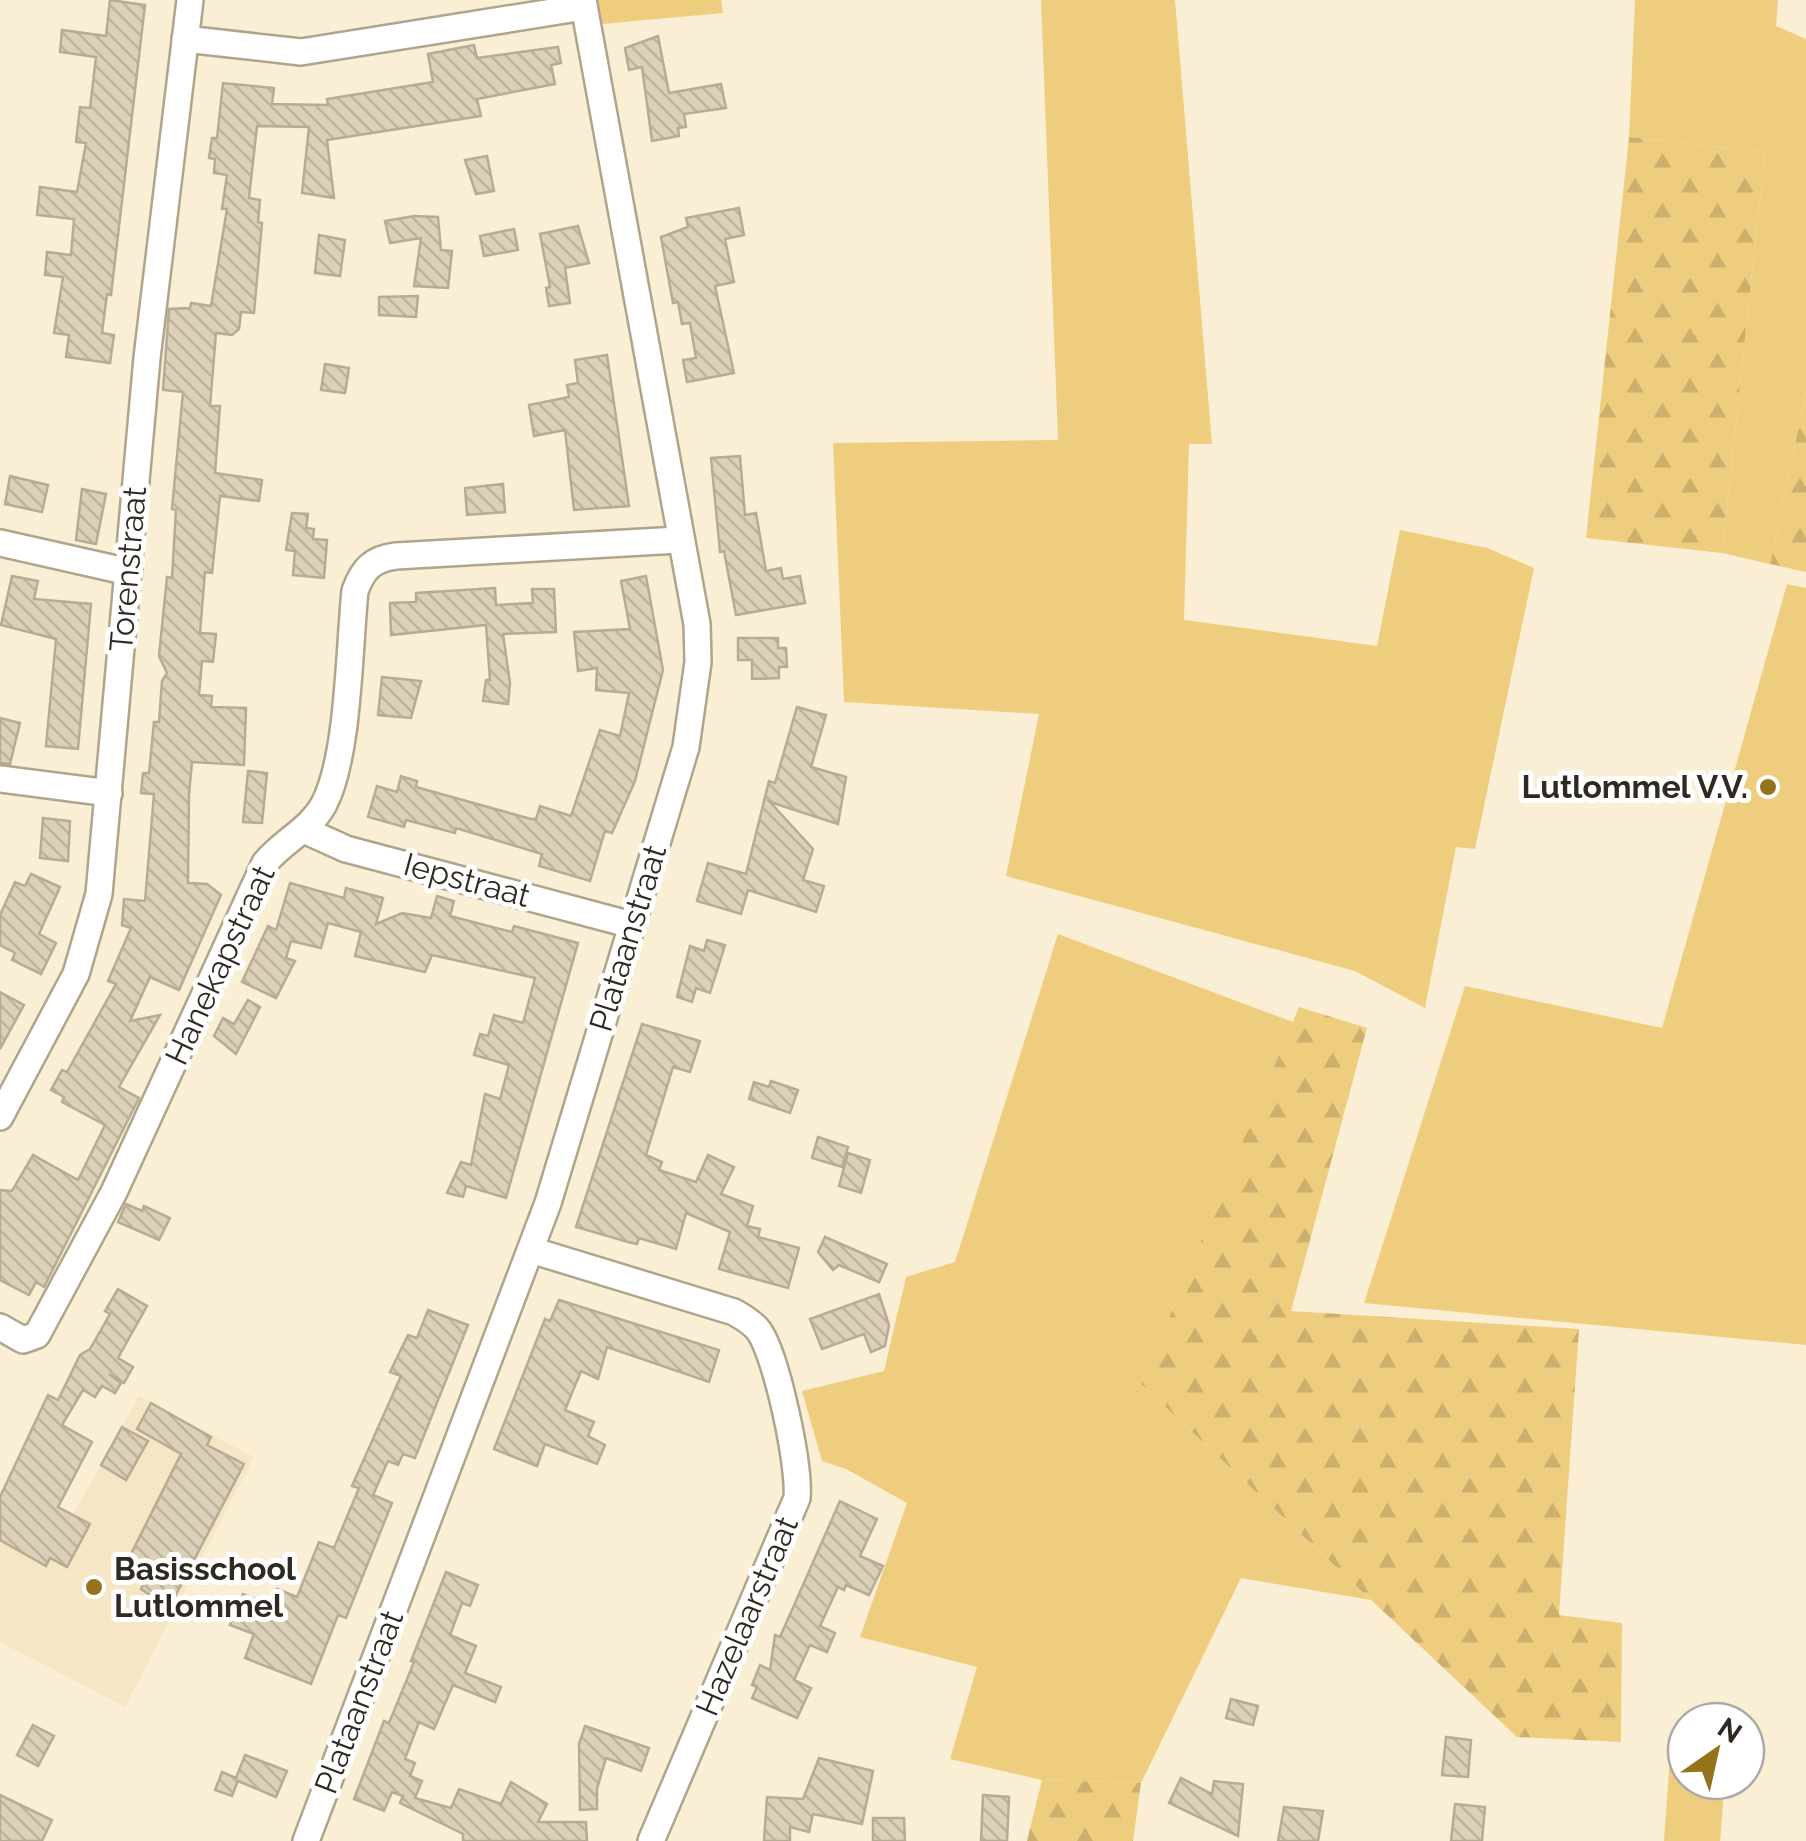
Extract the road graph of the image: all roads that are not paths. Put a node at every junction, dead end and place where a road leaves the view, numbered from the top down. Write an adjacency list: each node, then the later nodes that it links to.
1 (190, 0): 3 (street, Torenstraat)
2 (583, 4): 3 (street); 4 (street, Plataanstraat)
3 (185, 39): 6 (street, Torenstraat)
4 (678, 540): 9 (street, Hanekapstraat); 10 (street, Plataanstraat)
5 (0, 542): 6 (street)
6 (129, 572): 8 (street, Torenstraat)
7 (0, 779): 8 (street)
8 (109, 793): 11 (street, Torenstraat)
9 (304, 830): 10 (street, Iepstraat); 13 (street, Hanekapstraat)
10 (632, 925): 12 (street, Plataanstraat)
11 (0, 1117)
12 (531, 1250): 14 (street, Plataanstraat); 15 (street, Hazelaarstraat)
13 (0, 1327)
14 (306, 1841)
15 (651, 1841)

